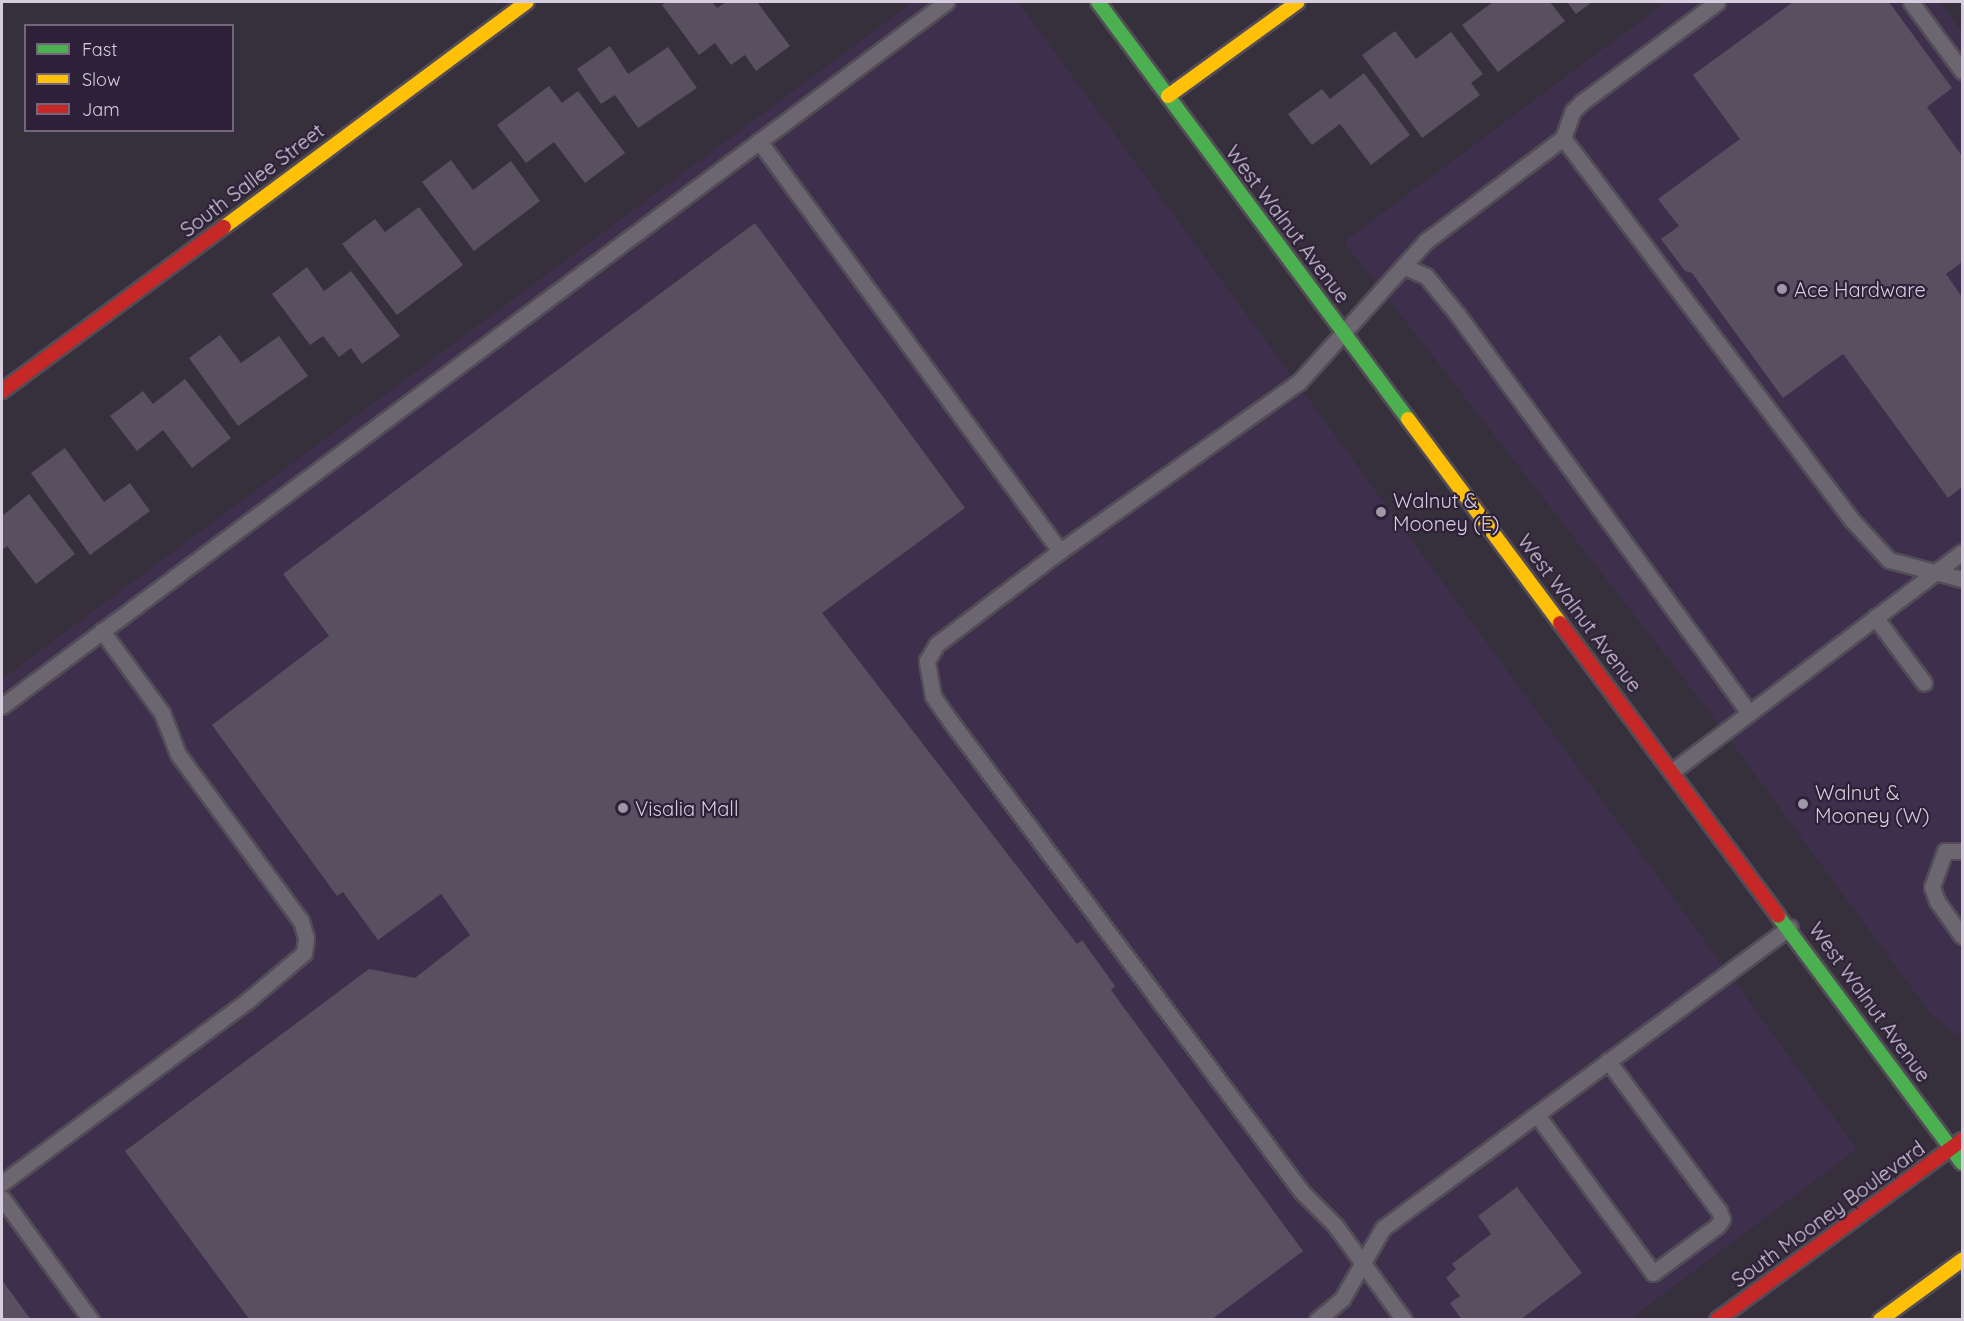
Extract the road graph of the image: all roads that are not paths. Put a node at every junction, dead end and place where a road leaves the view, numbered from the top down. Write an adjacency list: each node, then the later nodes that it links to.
1 (527, 2): 13 (main road, South Sallee Street)
2 (946, 2): 10 (lane)
3 (1098, 2): 8 (main road, West Walnut Avenue)
4 (1298, 2): 8 (main road)
5 (1717, 2): 9 (lane)
6 (1911, 2): 7 (lane)
7 (1962, 71)
8 (1168, 96): 12 (main road, West Walnut Avenue)
9 (1563, 138): 11 (lane); 16 (lane)
10 (759, 141): 14 (lane); 19 (lane)
11 (1405, 267): 12 (lane); 22 (lane)
12 (1346, 334): 14 (lane); 23 (main road, West Walnut Avenue)
13 (2, 391)
14 (1060, 551): 34 (lane)
15 (1962, 552): 16 (lane)
16 (1939, 570): 17 (lane); 18 (lane)
17 (1962, 579)
18 (1875, 617): 20 (lane); 22 (lane)
19 (102, 631): 21 (lane); 31 (lane)
20 (1924, 683)
21 (2, 706)
22 (1749, 712): 23 (lane)
23 (1674, 770): 25 (main road, West Walnut Avenue)
24 (1962, 851): 26 (lane)
25 (1790, 927): 27 (lane); 29 (main road, West Walnut Avenue)
26 (1962, 936)
27 (1608, 1061): 28 (lane); 28 (lane)
28 (1537, 1115): 34 (lane)
29 (1957, 1144): 30 (main road, West Walnut Avenue); 38 (main road, South Mooney Boulevard)
30 (1962, 1163)
31 (2, 1183)
32 (2, 1198): 35 (lane)
33 (1962, 1260): 39 (main road)
34 (1363, 1261): 36 (lane); 37 (lane)
35 (91, 1320)
36 (1317, 1320)
37 (1404, 1320)
38 (1717, 1320)
39 (1880, 1320)

